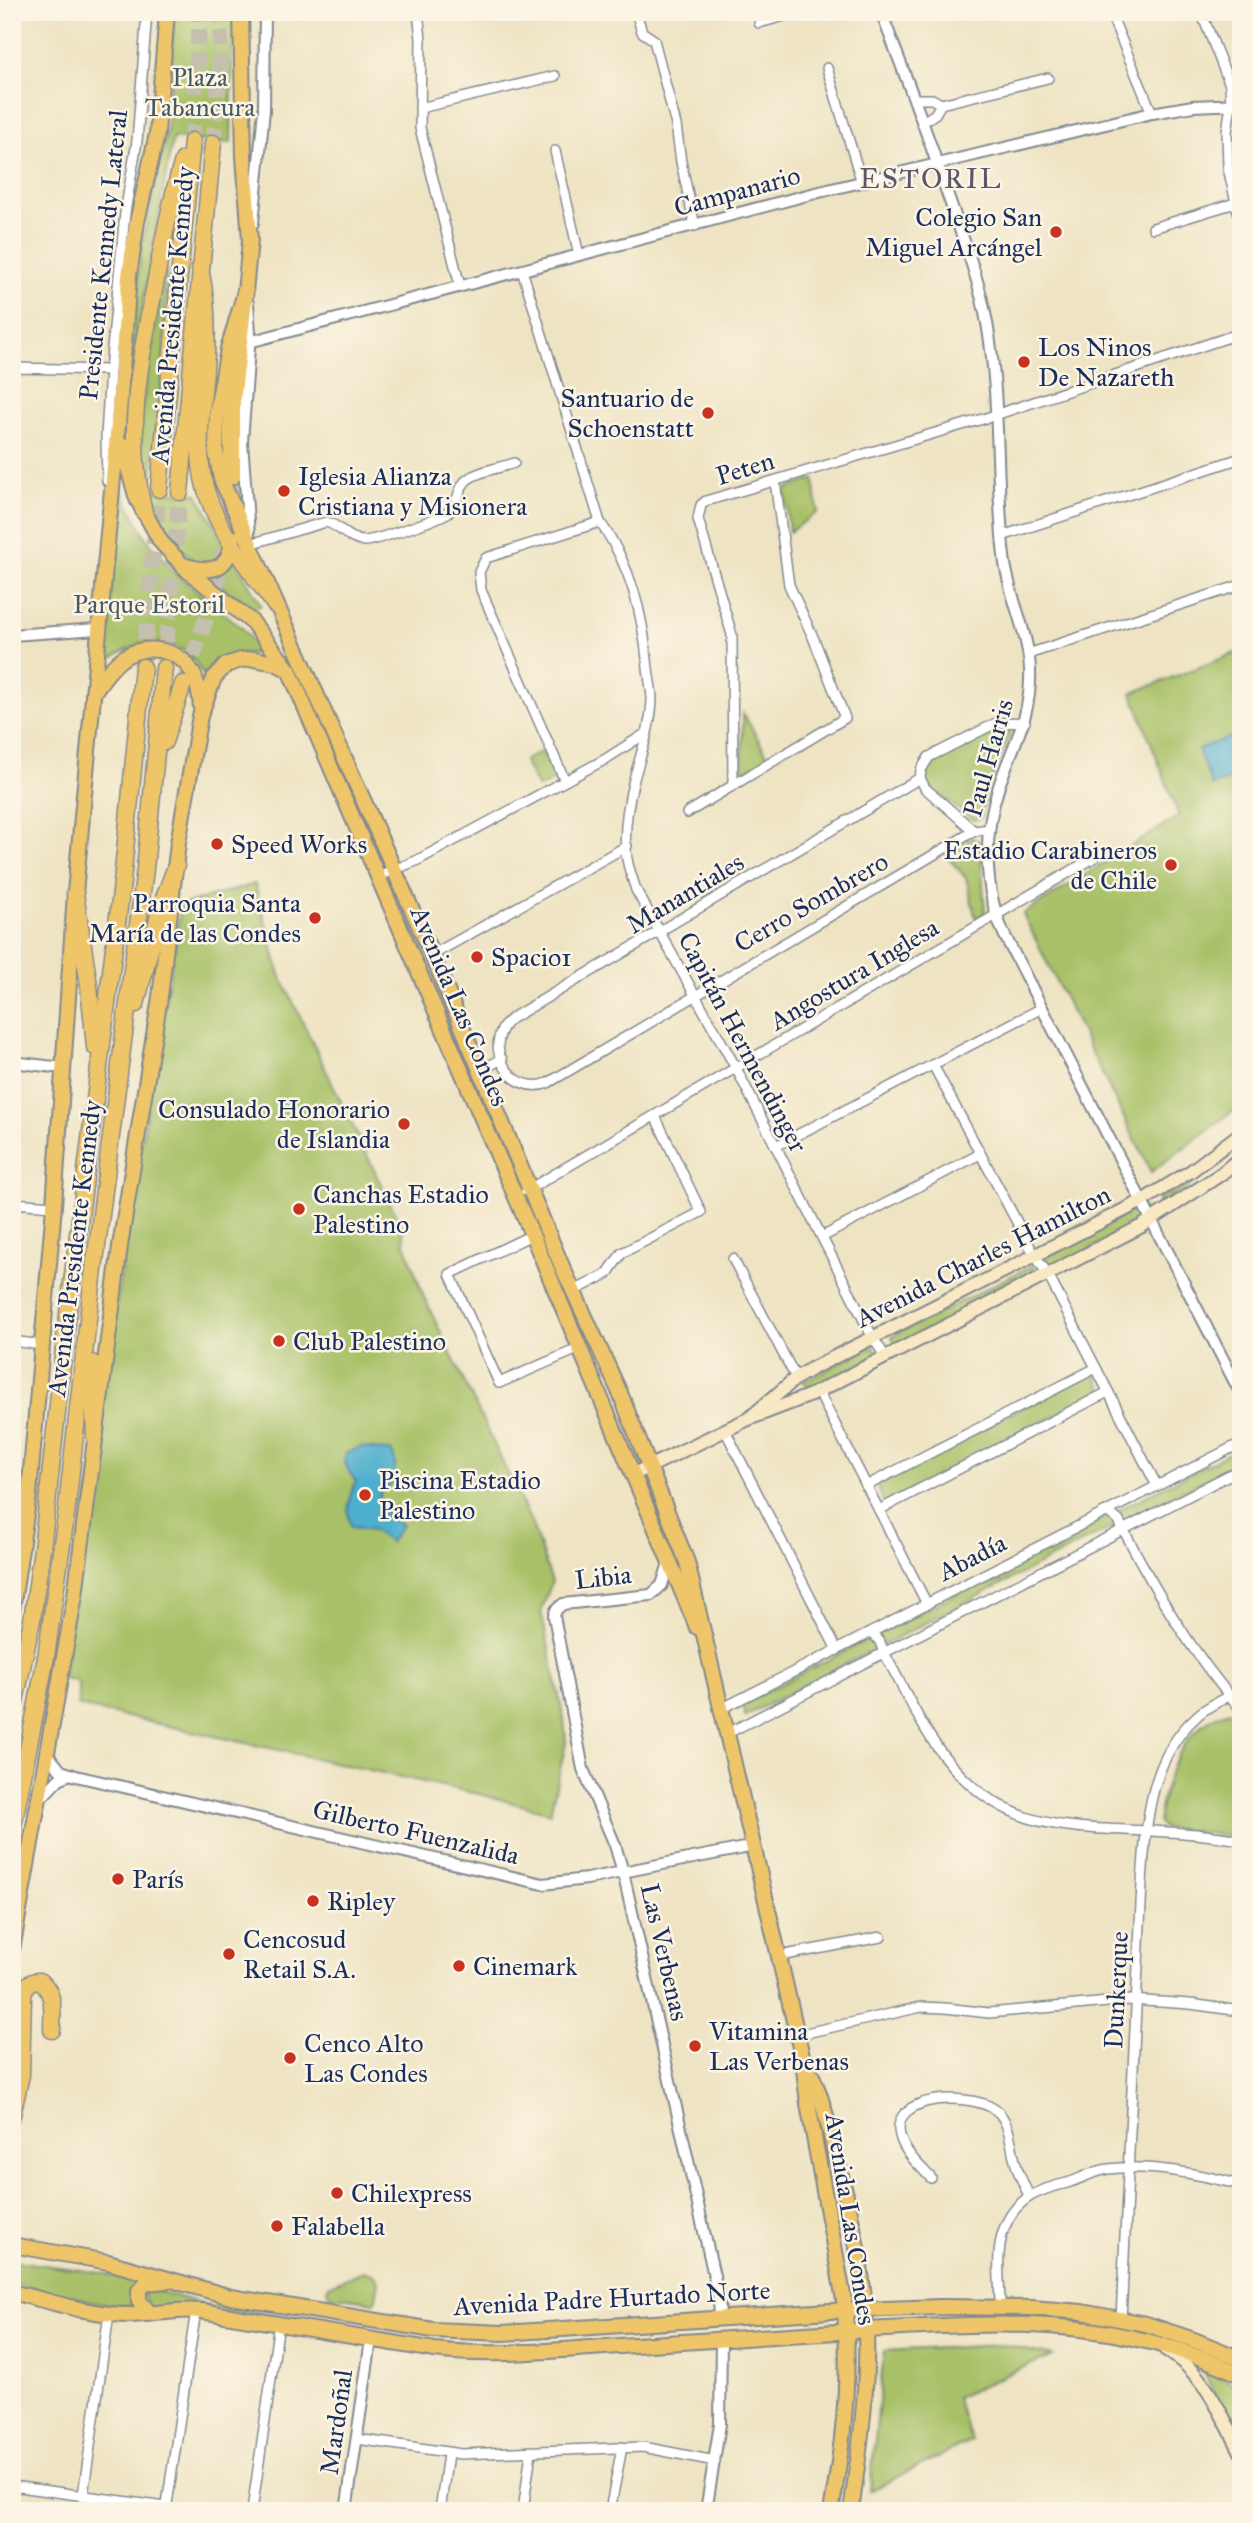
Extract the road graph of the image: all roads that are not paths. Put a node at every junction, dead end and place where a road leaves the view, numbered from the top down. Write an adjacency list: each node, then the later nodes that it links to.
1 (147, 12): 41 (street, Presidente Kennedy Lateral)
2 (167, 12): 43 (main road)
3 (241, 12): 32 (main road, Avenida Las Condes)
4 (265, 12): 32 (street, Avenida Las Condes)
5 (418, 12): 19 (street)
6 (636, 12): 30 (street)
7 (799, 12): 12 (street)
8 (908, 12): 11 (street)
9 (1110, 12): 20 (street)
10 (1201, 12): 18 (street)
11 (882, 15): 16 (street, Paul Harris)
12 (759, 23)
13 (827, 68): 27 (street)
14 (555, 76): 19 (street)
15 (1048, 78): 17 (street)
16 (916, 99): 17 (street); 21 (street, Paul Harris)
17 (941, 104): 21 (street)
18 (1236, 104): 20 (street, Campanario); 28 (street)
19 (420, 108): 36 (street)
20 (1152, 113): 26 (street, Campanario)
21 (923, 121): 26 (street, Paul Harris)
22 (192, 141): 48 (highway, Avenida Presidente Kennedy)
23 (213, 143): 34 (highway, Avenida Presidente Kennedy)
24 (555, 151): 33 (street)
25 (183, 160): 52 (highway)
26 (938, 166): 27 (street, Campanario); 42 (street, Paul Harris)
27 (862, 183): 30 (street, Campanario)
28 (1235, 203): 29 (street); 31 (street)
29 (1241, 224)
30 (695, 226): 33 (street, Campanario)
31 (1153, 228)
32 (250, 240): 37 (main road, Avenida Las Condes)
33 (579, 255): 35 (street, Campanario)
34 (200, 269): 49 (highway, Avenida Presidente Kennedy); 55 (highway)
35 (522, 270): 36 (street, Campanario); 53 (street, Capitán Hermendinger)
36 (460, 286): 39 (street, Campanario)
37 (245, 292): 39 (street, Avenida Las Condes); 46 (highway); 51 (main road, Avenida Las Condes)
38 (1241, 333): 42 (street, Peten)
39 (249, 342): 56 (street, Avenida Las Condes)
40 (12, 368): 41 (street)
41 (110, 370): 50 (street, Presidente Kennedy Lateral)
42 (996, 415): 47 (street, Peten); 54 (street, Paul Harris)
43 (118, 424): 50 (main road); 52 (main road, Avenida Las Condes)
44 (1241, 458): 54 (street)
45 (514, 463): 56 (street)
46 (232, 476)
47 (775, 481): 74 (street, Peten); 74 (street)
48 (159, 489)
49 (180, 492)
50 (109, 503): 60 (main road)
51 (230, 503): 55 (main road); 56 (main road, Avenida Las Condes)
52 (144, 512): 57 (main road, Avenida Las Condes)
53 (600, 522): 70 (street, Capitán Hermendinger); 72 (street)
54 (1002, 536): 62 (street, Paul Harris)
55 (232, 544): 57 (main road); 59 (highway)
56 (250, 544): 59 (main road, Avenida Las Condes)
57 (179, 563): 65 (main road, Avenida Las Condes)
58 (1241, 585): 62 (street)
59 (275, 606): 81 (main road, Avenida Las Condes)
60 (98, 629): 61 (street); 67 (main road)
61 (12, 635)
62 (1028, 654): 69 (street, Paul Harris)
63 (143, 667): 96 (highway, Avenida Presidente Kennedy)
64 (164, 668): 73 (highway, Avenida Presidente Kennedy)
65 (289, 670): 68 (main road); 82 (main road, Avenida Las Condes)
66 (183, 684): 73 (highway)
67 (92, 695): 68 (main road); 83 (main road)
68 (200, 716): 80 (main road)
69 (1025, 722): 71 (street, Manantiales); 76 (street, Paul Harris)
70 (646, 734): 72 (street); 78 (street, Capitán Hermendinger)
71 (920, 778): 77 (street); 85 (street, Manantiales)
72 (565, 781): 81 (street)
73 (153, 785): 89 (highway, Avenida Presidente Kennedy)
74 (733, 786): 75 (street)
75 (687, 813)
76 (990, 829): 77 (street, Cerro Sombrero); 84 (street, Paul Harris)
77 (974, 831): 87 (street, Cerro Sombrero)
78 (626, 846): 85 (street, Capitán Hermendinger); 86 (street)
79 (1095, 857): 84 (street, Angostura Inglesa)
80 (176, 866): 89 (highway); 127 (main road)
81 (394, 871): 82 (street); 86 (main road, Avenida Las Condes)
82 (377, 876): 103 (main road, Avenida Las Condes)
83 (75, 893): 93 (main road); 96 (highway)
84 (996, 915): 88 (street, Paul Harris); 94 (street, Angostura Inglesa)
85 (660, 932): 87 (street, Capitán Hermendinger); 90 (street, Manantiales)
86 (432, 955): 95 (main road, Avenida Las Condes)
87 (695, 995): 90 (street, Cerro Sombrero); 94 (street, Capitán Hermendinger)
88 (1042, 1008): 92 (street); 104 (street, Paul Harris)
89 (125, 1036): 114 (highway, Avenida Presidente Kennedy)
90 (502, 1059): 95 (street)
91 (12, 1062): 93 (street)
92 (933, 1065): 99 (street); 100 (street)
93 (63, 1068): 106 (main road)
94 (736, 1068): 97 (street, Angostura Inglesa); 99 (street, Capitán Hermendinger)
95 (481, 1070): 102 (main road, Avenida Las Condes)
96 (99, 1074): 150 (highway, Avenida Presidente Kennedy)
97 (655, 1115): 102 (street, Angostura Inglesa); 113 (street)
98 (1241, 1133): 104 (main road, Avenida Charles Hamilton)
99 (776, 1146): 109 (street, Capitán Hermendinger)
100 (980, 1154): 109 (street); 110 (street)
101 (1241, 1157): 107 (main road, Avenida Charles Hamilton)
102 (530, 1189): 103 (street, Angostura Inglesa); 113 (main road, Avenida Las Condes)
103 (516, 1197): 108 (main road, Avenida Las Condes)
104 (1142, 1201): 107 (street, Paul Harris); 110 (main road, Avenida Charles Hamilton)
105 (12, 1203): 106 (street)
106 (54, 1206): 117 (main road)
107 (1151, 1220): 112 (main road, Avenida Charles Hamilton); 124 (street, Paul Harris)
108 (532, 1235): 118 (main road, Avenida Las Condes); 118 (street)
109 (822, 1237): 115 (street, Capitán Hermendinger)
110 (1034, 1254): 112 (street); 115 (main road, Avenida Charles Hamilton)
111 (733, 1258): 121 (street)
112 (1046, 1273): 119 (main road, Avenida Charles Hamilton); 120 (street)
113 (574, 1291): 129 (main road, Avenida Las Condes)
114 (90, 1301): 127 (highway); 156 (highway, Avenida Presidente Kennedy)
115 (873, 1338): 119 (street, Capitán Hermendinger); 121 (main road, Avenida Charles Hamilton)
116 (12, 1341): 117 (street)
117 (42, 1345): 135 (main road)
118 (580, 1348): 131 (main road, Avenida Las Condes)
119 (885, 1356): 123 (main road, Avenida Charles Hamilton)
120 (1096, 1368): 122 (street); 132 (street)
121 (796, 1378): 123 (main road); 125 (main road, Avenida Charles Hamilton)
122 (1108, 1392): 133 (street); 136 (street)
123 (814, 1393): 125 (main road, Avenida Charles Hamilton); 132 (street)
124 (1241, 1394)
125 (746, 1420): 126 (main road, Avenida Charles Hamilton)
126 (726, 1430): 129 (main road, Avenida Charles Hamilton); 145 (street)
127 (95, 1437): 152 (main road)
128 (1241, 1443): 133 (street, Abadía)
129 (650, 1467): 131 (main road, Avenida Charles Hamilton); 144 (main road, Avenida Las Condes)
130 (1241, 1469): 138 (street, Abadía)
131 (632, 1475): 139 (main road, Avenida Las Condes)
132 (866, 1486): 136 (street)
133 (1157, 1486): 137 (street, Abadía)
134 (12, 1490): 135 (street)
135 (29, 1494): 142 (main road)
136 (879, 1510): 141 (street)
137 (1107, 1511): 138 (street); 141 (street, Abadía)
138 (1123, 1530): 146 (street, Abadía); 147 (street)
139 (669, 1563): 140 (street, Libia); 144 (main road, Avenida Las Condes)
140 (563, 1604): 159 (street, Las Verbenas)
141 (927, 1604): 143 (street, Abadía)
142 (12, 1610)
143 (872, 1632): 145 (street, Abadía); 146 (street)
144 (706, 1647): 148 (main road, Avenida Las Condes)
145 (837, 1650): 148 (street, Abadía)
146 (884, 1653): 151 (street, Abadía); 155 (street)
147 (1229, 1696): 149 (street); 155 (street, Dunkerque)
148 (723, 1709): 151 (main road, Avenida Las Condes)
149 (1241, 1709)
150 (12, 1715)
151 (728, 1733): 158 (main road, Avenida Las Condes)
152 (48, 1755): 153 (street, Gilberto Fuenzalida); 154 (main road)
153 (70, 1774): 154 (street); 159 (street, Gilberto Fuenzalida)
154 (40, 1799): 161 (main road)
155 (1146, 1830): 157 (street); 163 (street, Dunkerque)
156 (12, 1832)
157 (1241, 1840)
158 (754, 1846): 159 (street, Gilberto Fuenzalida); 162 (main road, Avenida Las Condes)
159 (624, 1872): 182 (street, Las Verbenas)
160 (881, 1937): 162 (street)
161 (12, 1950)
162 (779, 1956): 166 (main road, Avenida Las Condes)
163 (1137, 2000): 164 (street); 166 (street); 169 (street, Dunkerque)
164 (1241, 2011)
165 (52, 2030): 168 (highway)
166 (797, 2035): 167 (main road, Avenida Las Condes)
167 (803, 2060): 177 (main road, Avenida Las Condes); 179 (main road, Avenida Las Condes)
168 (12, 2115)
169 (1128, 2169): 171 (street); 172 (street); 183 (street, Dunkerque)
170 (931, 2178): 172 (street)
171 (1241, 2185)
172 (1029, 2196): 176 (street)
173 (12, 2245): 174 (main road, Avenida Padre Hurtado Norte)
174 (174, 2281): 181 (main road); 185 (main road, Avenida Padre Hurtado Norte)
175 (12, 2292): 180 (main road, Avenida Padre Hurtado Norte)
176 (1000, 2307): 177 (main road, Avenida Padre Hurtado Norte); 183 (main road, Avenida Padre Hurtado Norte)
177 (865, 2309): 179 (main road, Avenida Padre Hurtado Norte); 186 (main road, Avenida Las Condes)
178 (195, 2310): 181 (main road, Avenida Padre Hurtado Norte); 184 (main road, Avenida Padre Hurtado Norte); 203 (street)
179 (845, 2310): 182 (main road, Avenida Padre Hurtado Norte); 187 (main road, Avenida Las Condes)
180 (108, 2314): 181 (main road, Avenida Padre Hurtado Norte); 202 (street)
181 (150, 2314)
182 (720, 2319): 185 (main road, Avenida Padre Hurtado Norte)
183 (1121, 2319): 192 (main road, Avenida Padre Hurtado Norte)
184 (279, 2323): 189 (main road, Avenida Padre Hurtado Norte); 204 (street)
185 (582, 2328): 191 (main road)
186 (865, 2330): 187 (main road, Avenida Padre Hurtado Norte); 190 (main road, Avenida Padre Hurtado Norte); 211 (main road, Avenida Las Condes)
187 (846, 2331): 188 (main road, Avenida Padre Hurtado Norte); 210 (main road, Avenida Las Condes)
188 (721, 2338): 191 (main road, Avenida Padre Hurtado Norte); 200 (street)
189 (372, 2340): 191 (main road, Avenida Padre Hurtado Norte); 195 (street, Mardoñal)
190 (1156, 2344): 193 (main road, Avenida Padre Hurtado Norte); 194 (main road)
191 (564, 2350)
192 (1241, 2359)
193 (1241, 2375)
194 (1236, 2437): 198 (main road)
195 (357, 2439): 199 (street); 205 (street, Mardoñal)
196 (622, 2447): 197 (street); 200 (street); 208 (street)
197 (531, 2452): 199 (street); 207 (street)
198 (1241, 2452)
199 (448, 2454): 206 (street)
200 (715, 2461): 209 (street)
201 (12, 2486): 202 (street)
202 (83, 2495): 203 (street)
203 (166, 2509)
204 (252, 2511)
205 (346, 2511)
206 (440, 2511)
207 (523, 2511)
208 (610, 2511)
209 (706, 2511)
210 (831, 2511)
211 (850, 2511)

